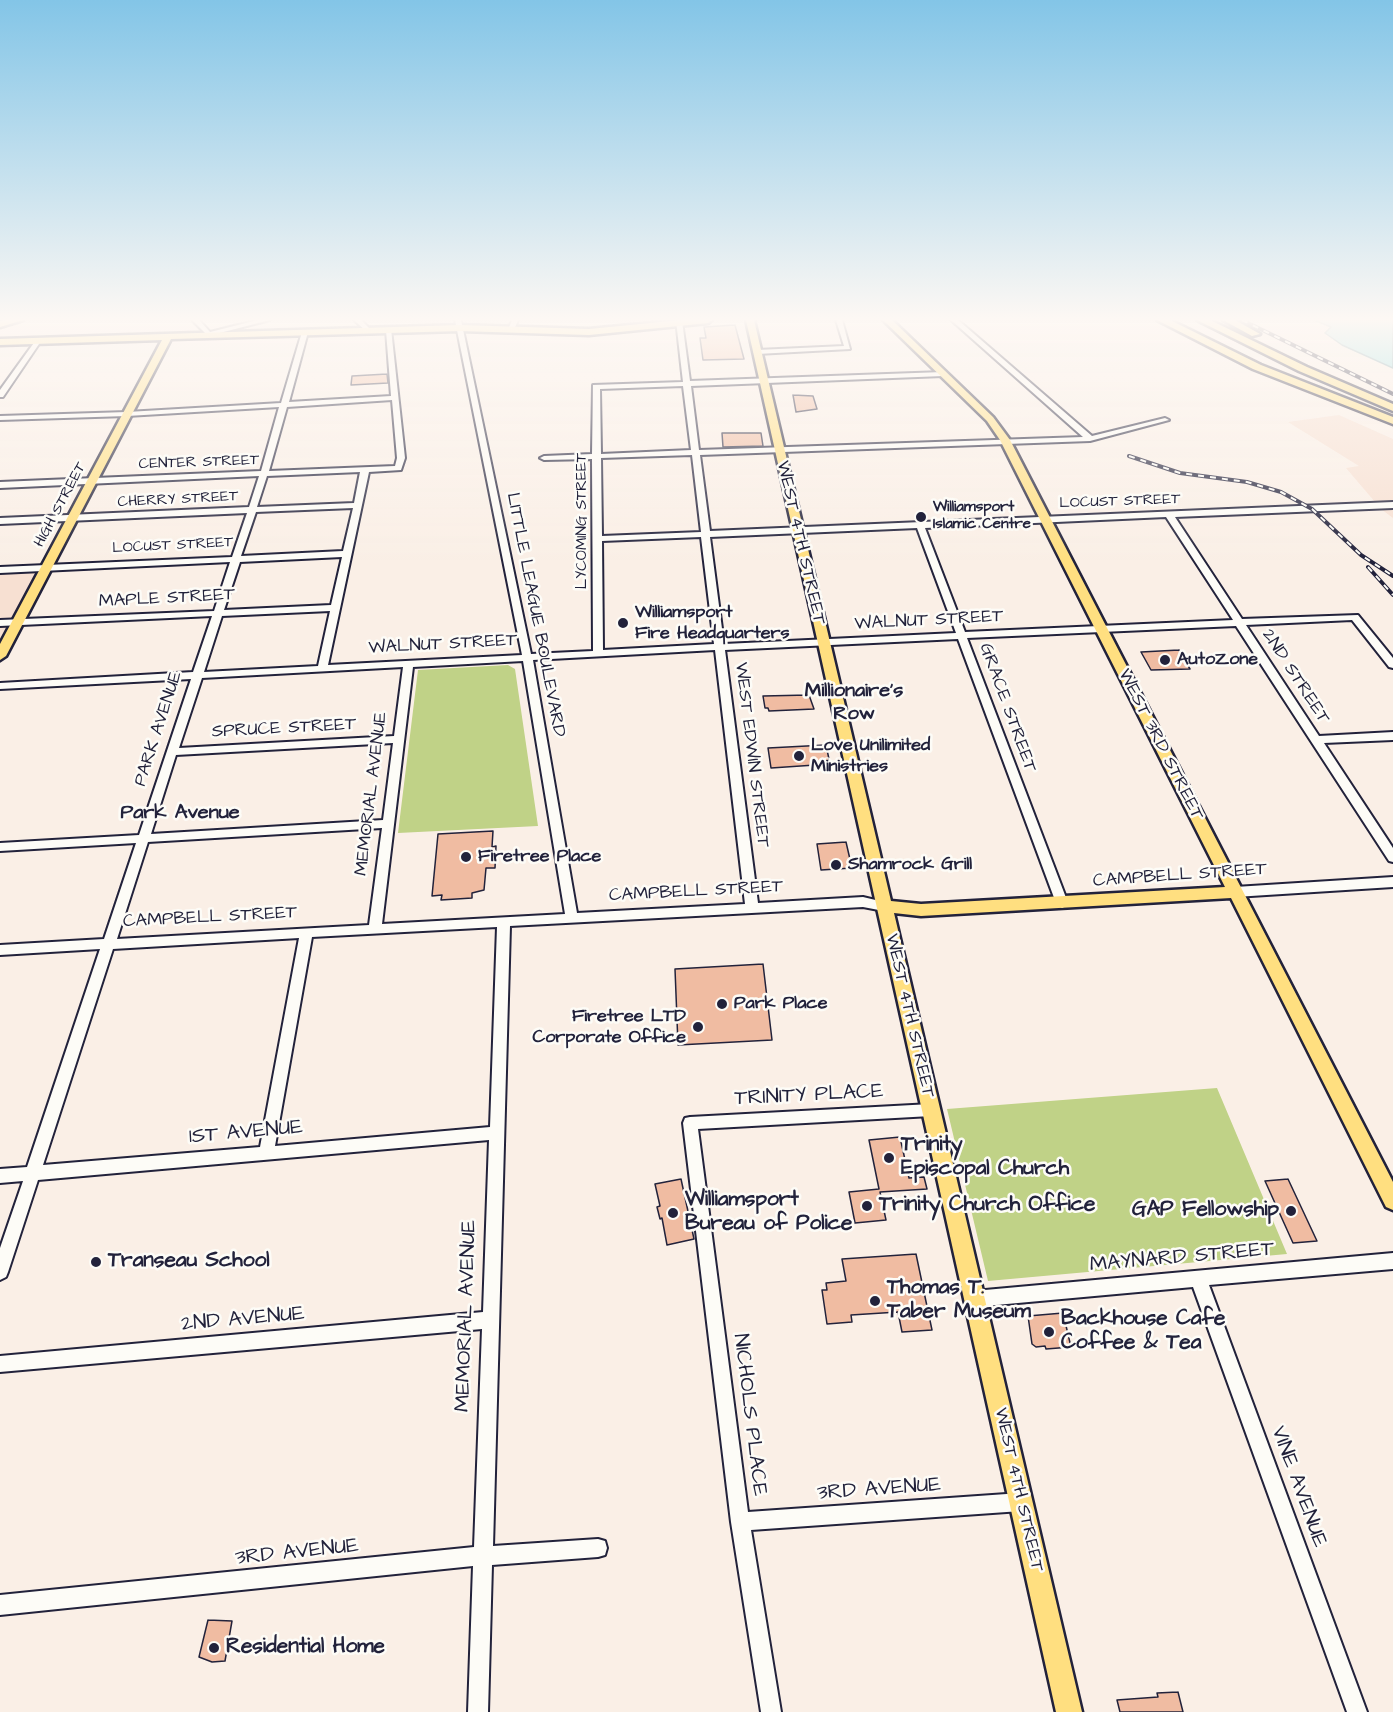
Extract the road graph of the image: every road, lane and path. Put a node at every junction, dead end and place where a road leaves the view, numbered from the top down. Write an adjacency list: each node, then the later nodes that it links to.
1 (135, 400): 16 (main road, HIGH STREET)
2 (285, 400): 14 (street, PARK AVENUE)
3 (365, 400): 14 (street)
4 (395, 400): 26 (street, CENTER STREET)
5 (474, 400): 56 (street, LITTLE LEAGUE BOULEVARD)
6 (596, 400): 24 (street, LYCOMING STREET)
7 (688, 400): 23 (street, WEST EDWIN STREET)
8 (767, 400): 22 (main road, WEST 4TH STREET)
9 (970, 400): 21 (main road, WEST 3RD STREET)
10 (1045, 400): 20 (street)
11 (1342, 400): 18 (highway)
12 (1352, 400): 18 (highway)
13 (1375, 400): 15 (highway)
14 (284, 405): 16 (street); 27 (street, PARK AVENUE)
15 (1393, 408)
16 (127, 414): 17 (street); 28 (main road, HIGH STREET)
17 (0, 418)
18 (1393, 419)
19 (1165, 420): 20 (street)
20 (1090, 439): 21 (street)
21 (1006, 441): 22 (street); 35 (main road, WEST 3RD STREET)
22 (778, 450): 23 (street); 38 (main road, WEST 4TH STREET)
23 (695, 453): 24 (street); 39 (street, WEST EDWIN STREET)
24 (596, 456): 25 (street); 40 (street, LYCOMING STREET)
25 (544, 458)
26 (365, 470): 27 (street, CENTER STREET); 30 (street)
27 (264, 474): 28 (street, CENTER STREET); 32 (street, PARK AVENUE)
28 (92, 481): 29 (street, CENTER STREET); 34 (main road, HIGH STREET)
29 (0, 485)
30 (357, 505): 32 (street, CHERRY STREET); 41 (street)
31 (1393, 505): 33 (street, LOCUST STREET)
32 (252, 510): 34 (street, CHERRY STREET); 42 (street, PARK AVENUE)
33 (1169, 515): 35 (street, LOCUST STREET); 48 (street, 2ND STREET)
34 (72, 518): 36 (street, CHERRY STREET); 43 (main road, HIGH STREET)
35 (1046, 520): 37 (street, LOCUST STREET); 50 (main road, WEST 3RD STREET)
36 (0, 521)
37 (920, 525): 38 (street, LOCUST STREET); 51 (street, GRACE STREET)
38 (797, 530): 39 (street, LOCUST STREET); 52 (main road, WEST 4TH STREET)
39 (705, 534): 40 (street, LOCUST STREET); 53 (street, WEST EDWIN STREET)
40 (596, 539): 54 (street, LYCOMING STREET)
41 (347, 554): 42 (street, LOCUST STREET); 45 (street)
42 (236, 559): 43 (street, LOCUST STREET); 46 (street, PARK AVENUE)
43 (46, 567): 44 (street, LOCUST STREET); 47 (main road, HIGH STREET)
44 (0, 570)
45 (335, 608): 46 (street, MAPLE STREET); 59 (street)
46 (218, 614): 47 (street, MAPLE STREET); 60 (street, PARK AVENUE)
47 (18, 622): 49 (street, MAPLE STREET); 55 (main road, HIGH STREET)
48 (1239, 622): 50 (street, WALNUT STREET); 58 (street, WALNUT STREET); 64 (street, 2ND STREET)
49 (0, 623)
50 (1101, 628): 51 (street, WALNUT STREET); 71 (main road, WEST 3RD STREET)
51 (962, 636): 52 (street, WALNUT STREET); 72 (street, GRACE STREET)
52 (823, 643): 53 (street, WALNUT STREET); 73 (main road, WEST 4TH STREET)
53 (719, 647): 54 (street, WALNUT STREET); 74 (street, WEST EDWIN STREET)
54 (597, 654): 56 (street, WALNUT STREET)
55 (0, 656)
56 (527, 657): 57 (street, WALNUT STREET); 75 (street, LITTLE LEAGUE BOULEVARD)
57 (408, 664): 59 (street, WALNUT STREET); 63 (street, MEMORIAL AVENUE)
58 (1393, 665)
59 (322, 669): 60 (street, WALNUT STREET)
60 (197, 675): 61 (street, WALNUT STREET); 65 (street, PARK AVENUE)
61 (0, 686)
62 (1393, 736): 64 (street)
63 (398, 739): 65 (street, SPRUCE STREET); 66 (street, MEMORIAL AVENUE)
64 (1316, 740): 69 (street, 2ND STREET)
65 (172, 752): 67 (street, PARK AVENUE)
66 (387, 824): 67 (street); 77 (street, MEMORIAL AVENUE)
67 (145, 838): 68 (street); 79 (street, PARK AVENUE)
68 (0, 847)
69 (1393, 858)
70 (1393, 882): 71 (street, CAMPBELL STREET)
71 (1235, 892): 72 (main road, CAMPBELL STREET); 87 (main road, WEST 3RD STREET)
72 (1062, 903): 73 (main road, CAMPBELL STREET)
73 (884, 906): 74 (street, CAMPBELL STREET); 81 (main road, WEST 4TH STREET)
74 (752, 908): 75 (street, CAMPBELL STREET)
75 (572, 918): 76 (street, CAMPBELL STREET)
76 (504, 921): 77 (street, CAMPBELL STREET); 83 (street, MEMORIAL AVENUE)
77 (375, 928): 78 (street, CAMPBELL STREET)
78 (307, 932): 79 (street, CAMPBELL STREET); 84 (street)
79 (111, 943): 80 (street, CAMPBELL STREET); 85 (street, PARK AVENUE)
80 (0, 950)
81 (931, 1110): 82 (street, TRINITY PLACE); 91 (main road, WEST 4TH STREET)
82 (690, 1124): 95 (street, NICHOLS PLACE)
83 (496, 1133): 84 (street, 1ST AVENUE); 92 (street, MEMORIAL AVENUE)
84 (266, 1152): 85 (street, 1ST AVENUE)
85 (33, 1173): 86 (street, 1ST AVENUE); 89 (street, PARK AVENUE)
86 (0, 1176)
87 (1393, 1201)
88 (1393, 1261): 90 (street, MAYNARD STREET)
89 (0, 1272)
90 (1198, 1278): 91 (street, MAYNARD STREET); 102 (street, VINE AVENUE)
91 (974, 1299): 94 (main road, WEST 4TH STREET)
92 (489, 1320): 93 (street, 2ND AVENUE); 97 (street, MEMORIAL AVENUE)
93 (0, 1364)
94 (1021, 1502): 95 (street, 3RD AVENUE); 101 (main road, WEST 4TH STREET)
95 (740, 1522): 100 (street, NICHOLS PLACE)
96 (598, 1548): 97 (street, 3RD AVENUE)
97 (483, 1556): 98 (street, 3RD AVENUE); 99 (street, MEMORIAL AVENUE)
98 (0, 1605)
99 (478, 1712)
100 (771, 1712)
101 (1069, 1712)
102 (1357, 1712)

